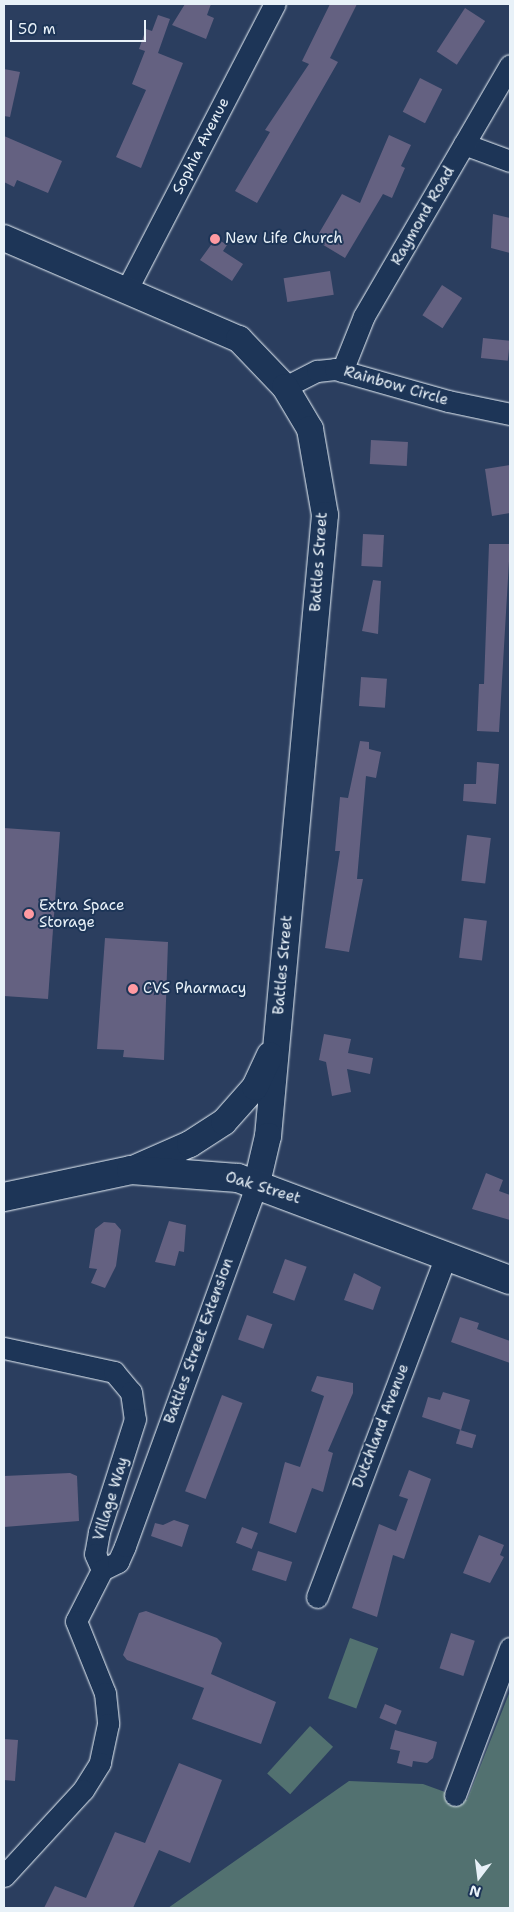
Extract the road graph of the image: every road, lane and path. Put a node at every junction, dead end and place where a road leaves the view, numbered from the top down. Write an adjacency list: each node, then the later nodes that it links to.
1 (275, 4): 6 (street, Sophia Avenue)
2 (510, 65): 3 (street, Raymond Road)
3 (464, 144): 4 (street); 7 (street, Raymond Road)
4 (510, 161)
5 (4, 238): 6 (street, Battles Street)
6 (128, 288): 8 (street, Battles Street)
7 (342, 371): 8 (street, Rainbow Circle); 9 (street, Rainbow Circle)
8 (285, 387): 10 (street, Battles Street)
9 (510, 414)
10 (277, 1036): 11 (street, Battles Street); 12 (street, Battles Street)
11 (131, 1170): 12 (main road, Oak Street); 13 (main road, Oak Street)
12 (257, 1183): 14 (main road, Oak Street); 17 (street, Battles Street Extension)
13 (4, 1197)
14 (446, 1255): 15 (main road, Oak Street); 18 (street, Dutchland Avenue)
15 (510, 1280)
16 (4, 1348): 17 (street, Village Way)
17 (102, 1570): 21 (street)
18 (317, 1597)
19 (510, 1648): 20 (street)
20 (454, 1795)
21 (4, 1876)

